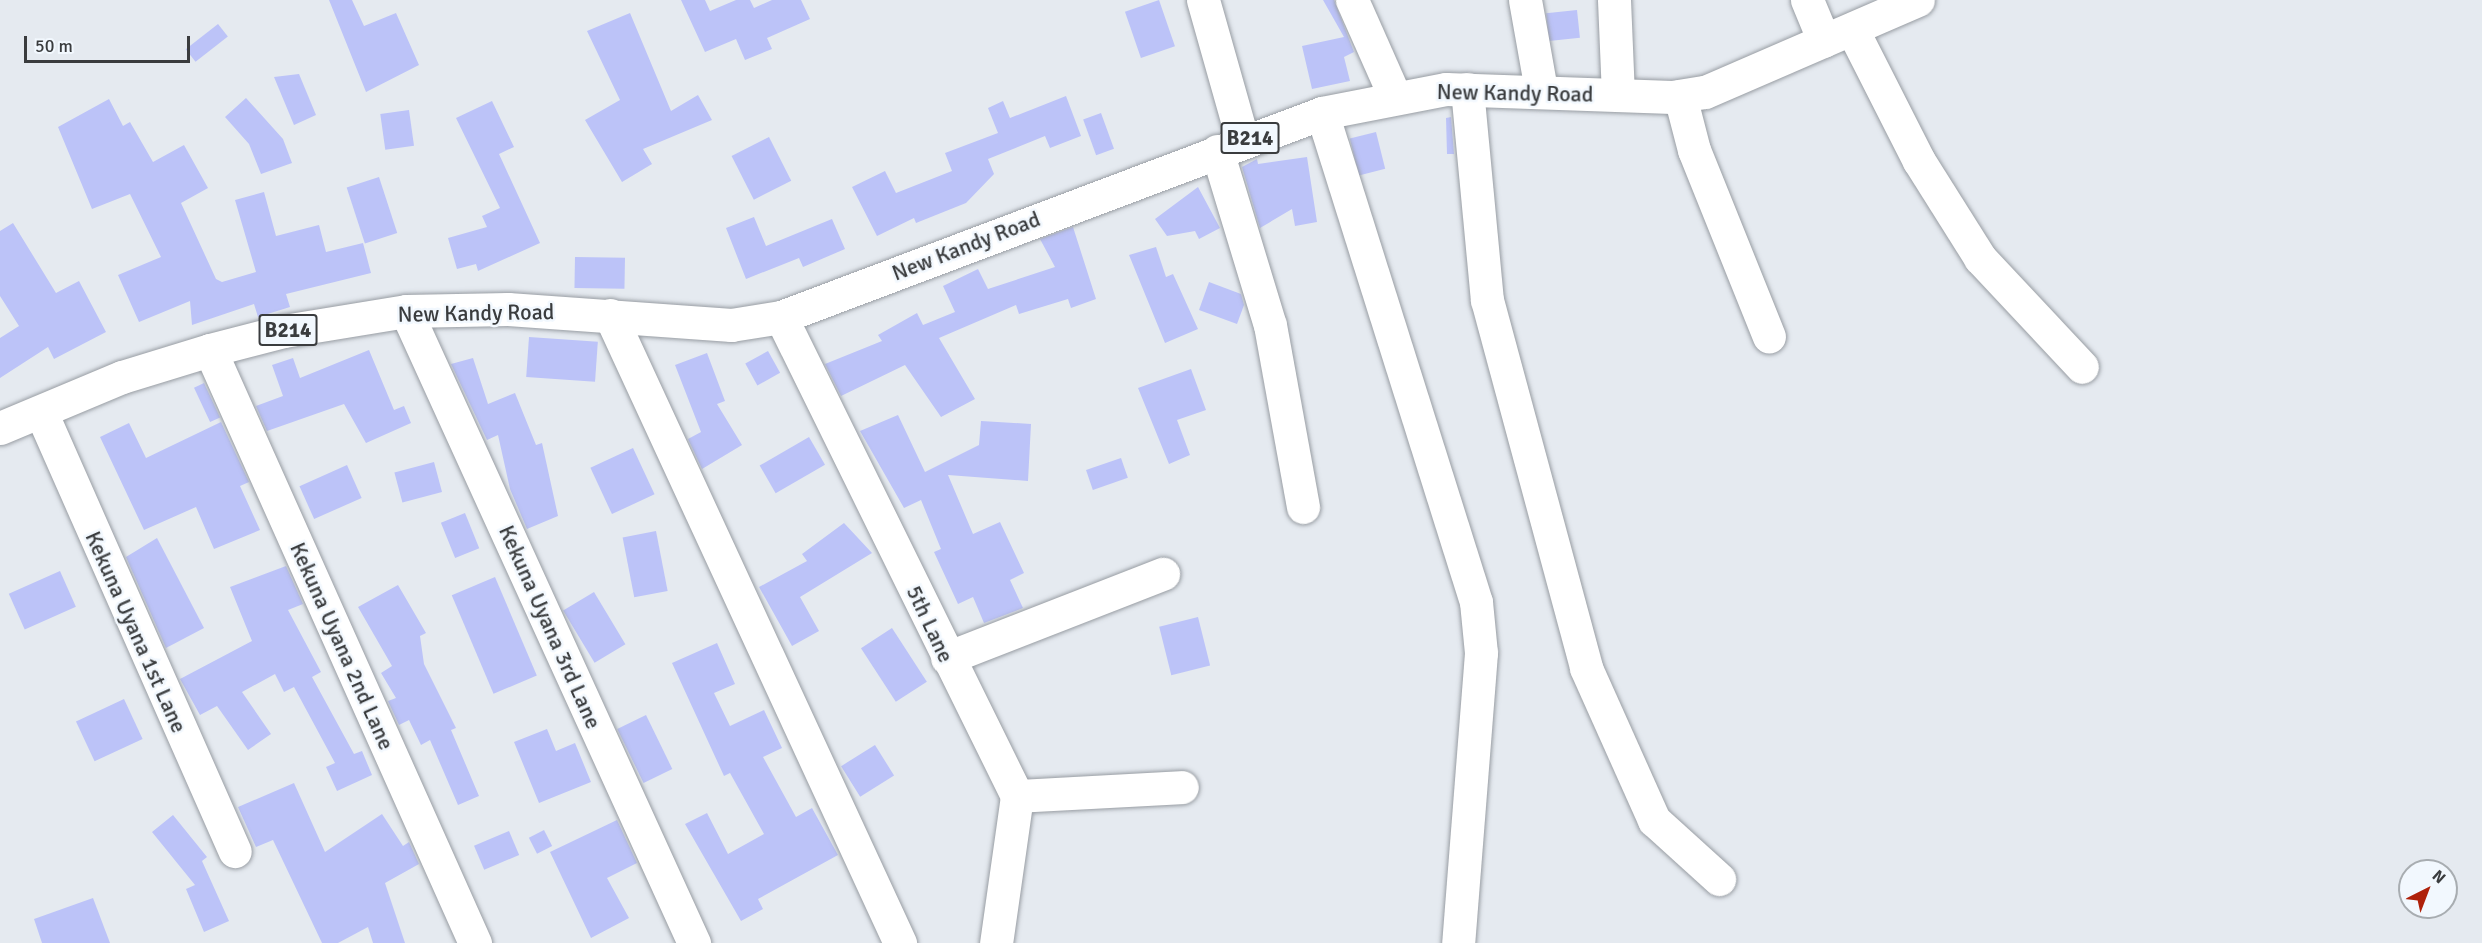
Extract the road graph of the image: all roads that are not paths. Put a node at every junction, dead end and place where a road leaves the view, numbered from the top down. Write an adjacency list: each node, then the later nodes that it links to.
1 (1203, 0): 14 (street)
2 (1352, 0): 10 (street)
3 (1525, 0): 9 (street)
4 (1614, 0): 11 (street)
5 (1807, 0): 7 (street)
6 (1918, 0): 7 (street, New Kandy Road / B214)
7 (1838, 35): 12 (street, New Kandy Road / B214); 20 (street)
8 (1467, 89): 9 (street, New Kandy Road / B214); 10 (street, New Kandy Road / B214); 29 (street)
9 (1541, 90): 11 (street, New Kandy Road / B214)
10 (1394, 95): 13 (street, New Kandy Road / B214)
11 (1618, 96): 12 (street, New Kandy Road / B214)
12 (1680, 96): 18 (street)
13 (1322, 113): 14 (street, New Kandy Road / B214); 34 (street)
14 (1230, 146): 17 (street, New Kandy Road / B214); 23 (street)
15 (406, 311): 16 (street, New Kandy Road / B214); 19 (street, New Kandy Road / B214); 31 (street, Kekuna Uyana 3rd Lane)
16 (610, 315): 17 (street, New Kandy Road / B214); 32 (street)
17 (781, 317): 25 (street, 5th Lane)
18 (1769, 337)
19 (210, 350): 21 (street, New Kandy Road / B214); 30 (street, Kekuna Uyana 2nd Lane)
20 (2082, 367)
21 (41, 412): 22 (street, New Kandy Road / B214); 28 (street, Kekuna Uyana 1st Lane)
22 (0, 428)
23 (1302, 507)
24 (1163, 574): 25 (street)
25 (947, 658): 27 (street, 5th Lane)
26 (1182, 787): 27 (street)
27 (1017, 796): 33 (street)
28 (235, 851)
29 (1719, 879)
30 (475, 943)
31 (694, 943)
32 (900, 943)
33 (996, 943)
34 (1458, 943)

